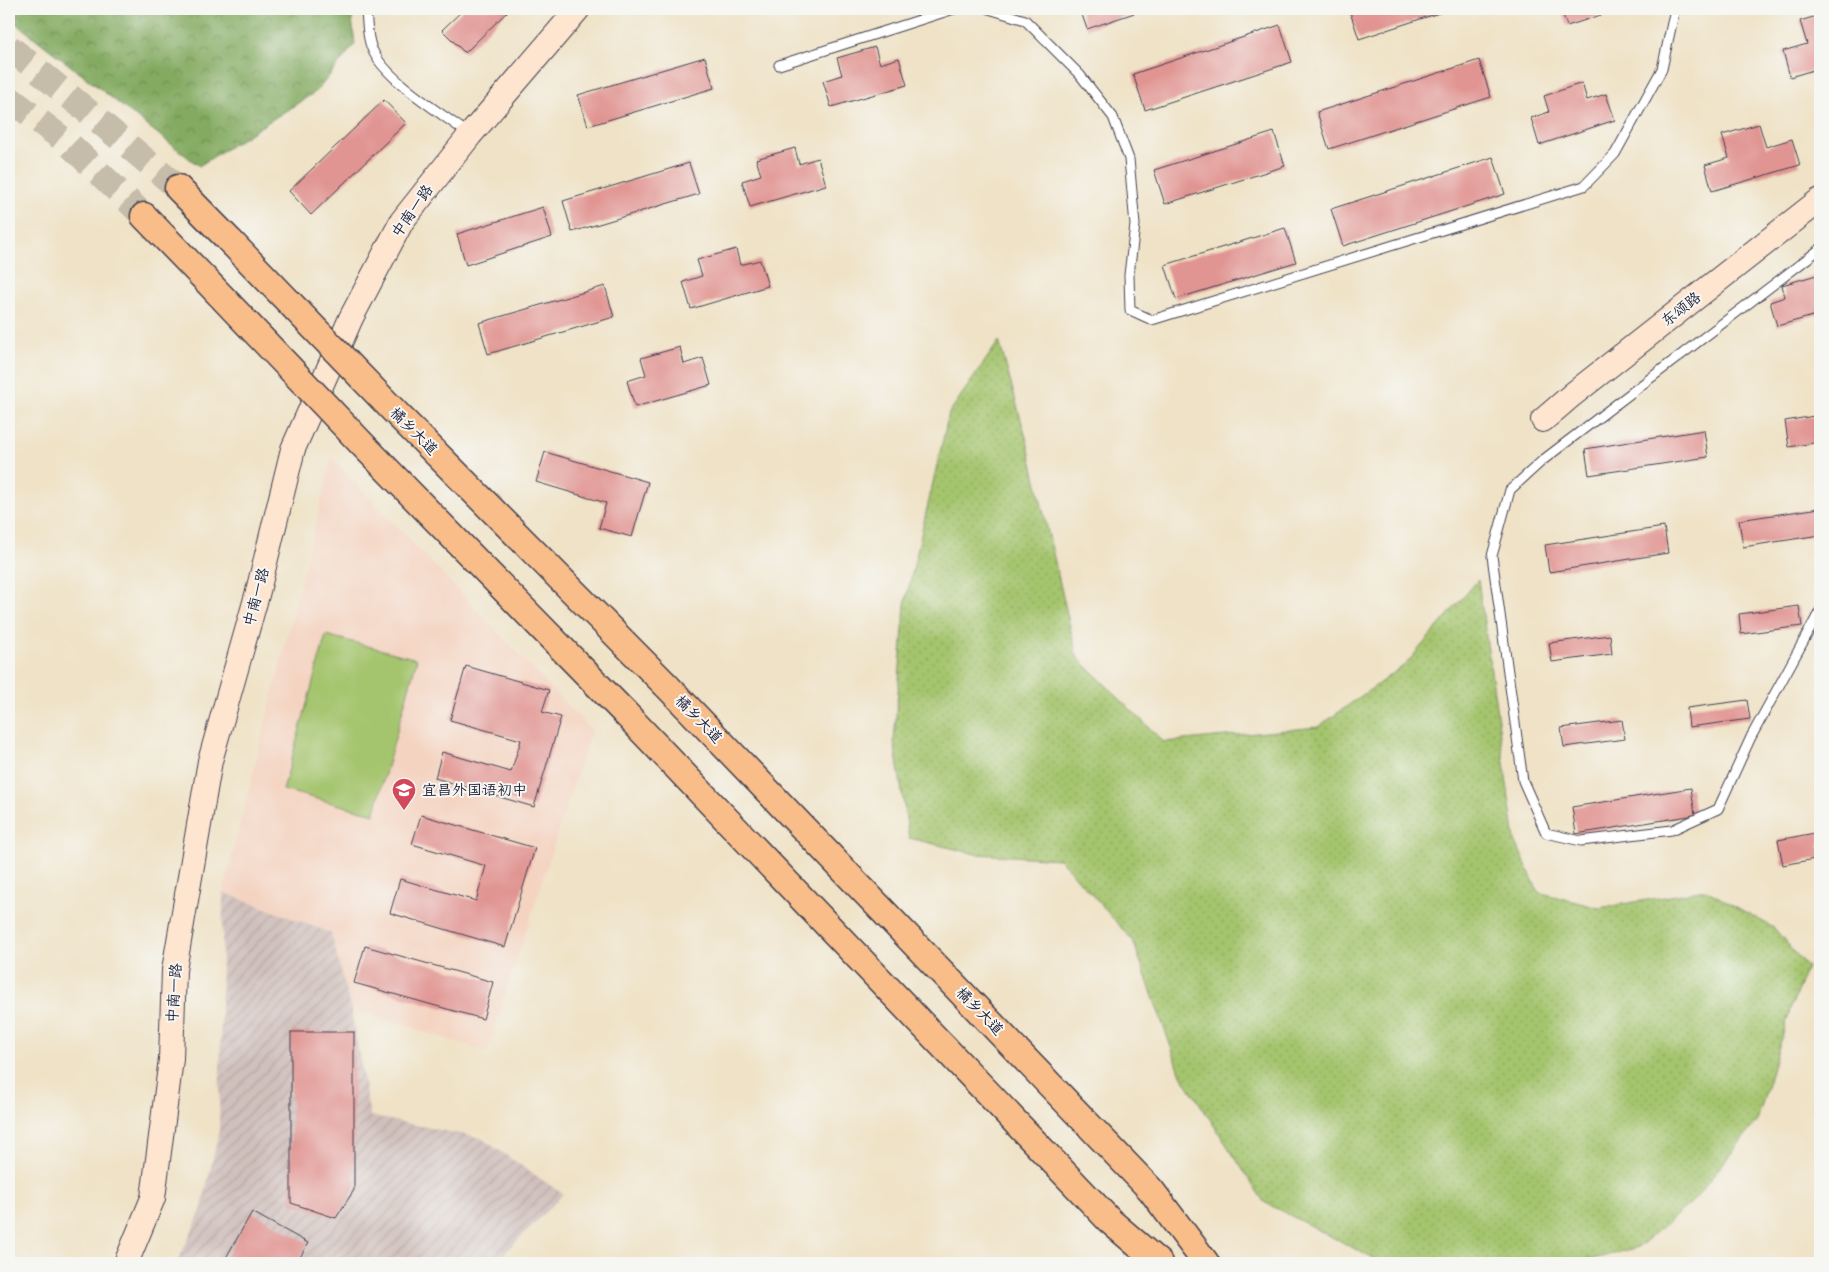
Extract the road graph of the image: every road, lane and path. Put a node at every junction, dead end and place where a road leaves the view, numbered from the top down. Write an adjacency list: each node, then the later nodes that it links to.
1 (366, 9): 7 (lane)
2 (578, 9): 7 (street, 中南一路)
3 (954, 9): 6 (lane)
4 (989, 9): 5 (lane)
5 (1675, 9)
6 (779, 65)
7 (470, 135): 16 (street, 中南一路)
8 (178, 188): 14 (main road, 橘乡大道, bridge)
9 (1820, 200): 12 (street, 东颂路)
10 (144, 216): 15 (main road, bridge)
11 (1820, 249): 13 (lane)
12 (1543, 420)
13 (1820, 611)
14 (1151, 1190): 19 (main road, 橘乡大道); 20 (main road)
15 (1110, 1221): 17 (main road); 18 (main road)
16 (126, 1263)
17 (1145, 1263)
18 (1158, 1263)
19 (1206, 1263)
20 (1227, 1263)

